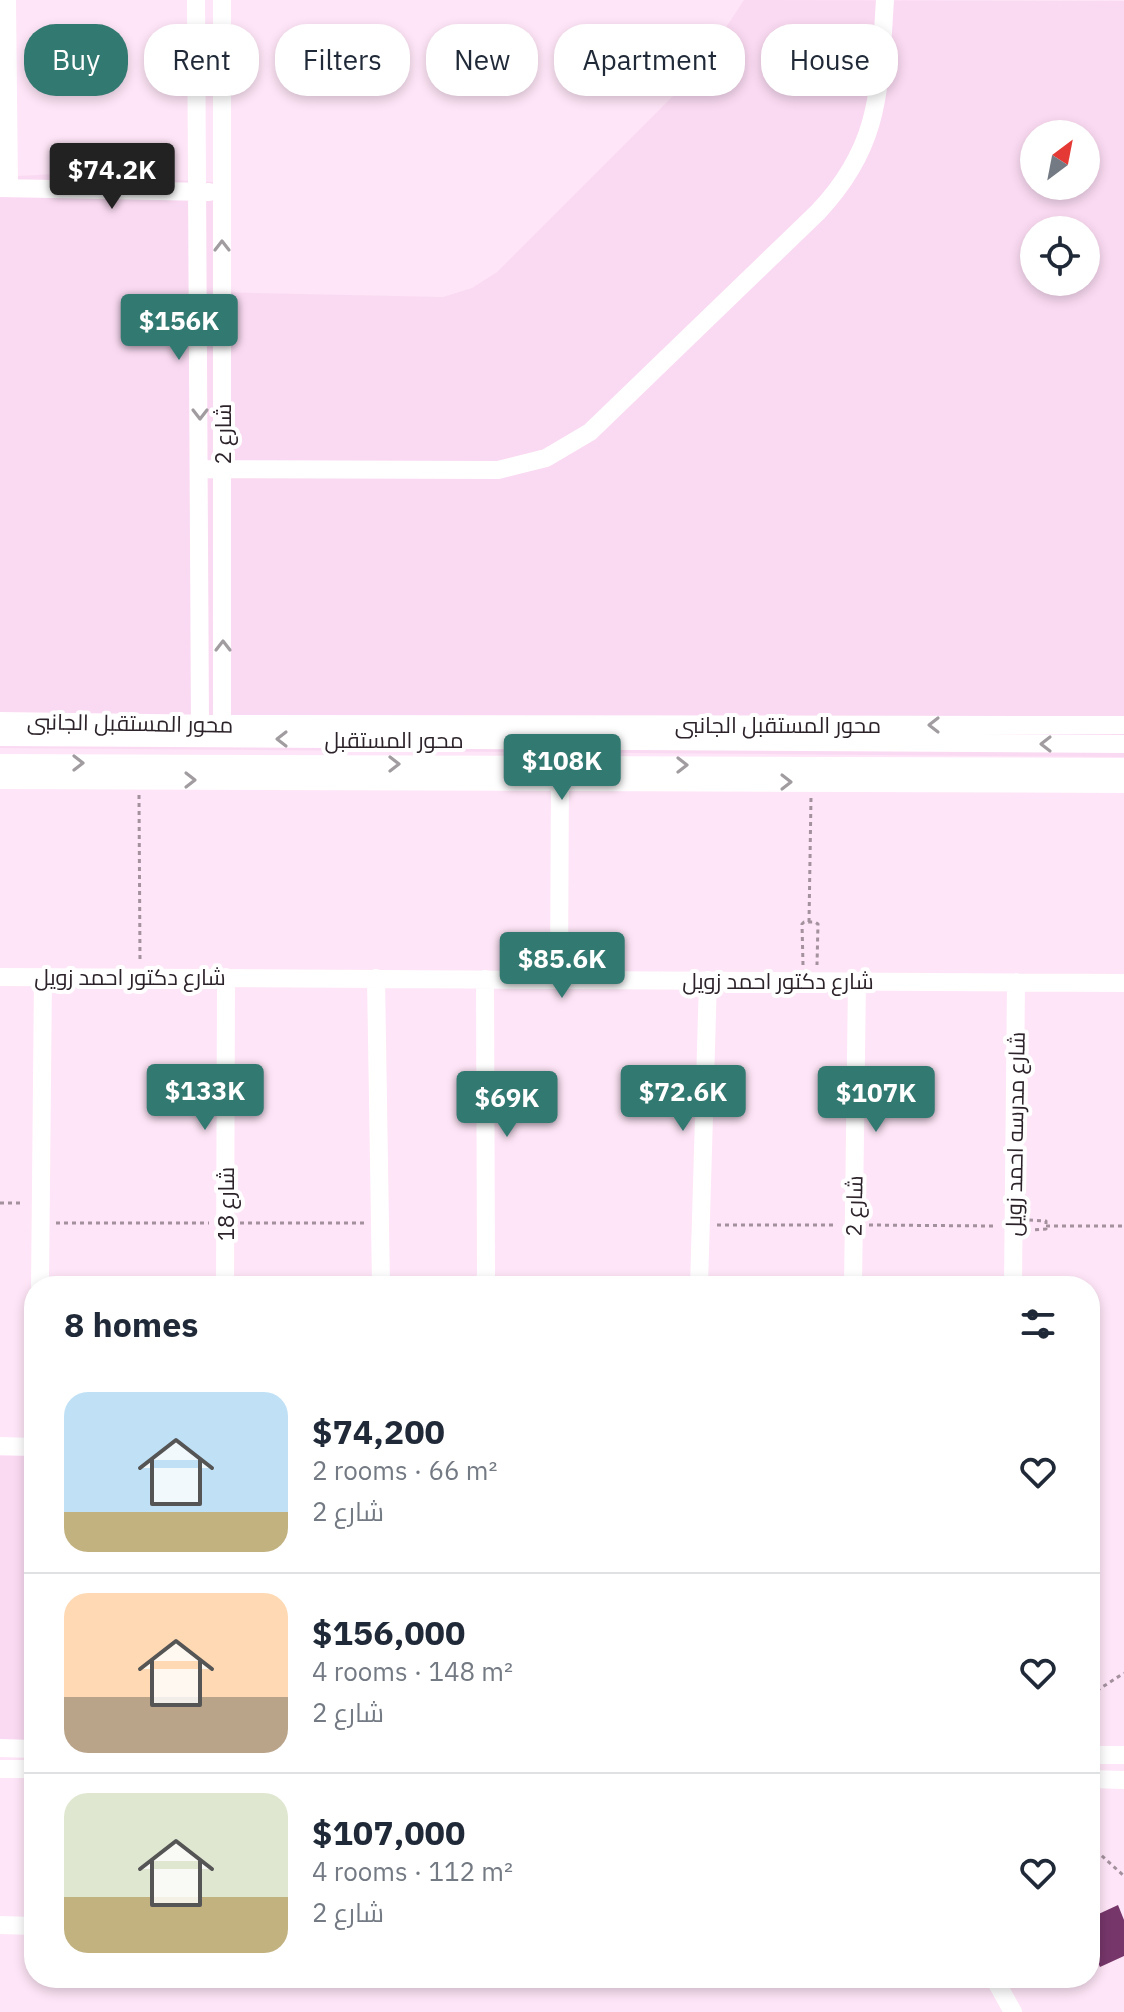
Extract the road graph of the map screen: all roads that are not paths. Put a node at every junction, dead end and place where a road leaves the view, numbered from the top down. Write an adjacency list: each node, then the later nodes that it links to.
1 (7, 0): 5 (street)
2 (196, 0): 6 (street, شارع 2)
3 (222, 0): 7 (street, شارع 2)
4 (885, 0): 9 (street)
5 (5, 188): 6 (street)
6 (199, 192): 7 (street); 8 (street, شارع 2, one-way to 8)
7 (222, 192): 9 (street, شارع 2, one-way to 7)
8 (200, 469): 9 (street); 11 (street, شارع 2)
9 (223, 469): 12 (street, شارع 2, one-way to 9)
10 (0, 721): 11 (street, محور المستقبل الجانبى)
11 (200, 723): 12 (street, محور المستقبل الجانبى)
12 (222, 724): 13 (street, محور المستقبل الجانبى, one-way to 12)
13 (1124, 725)
14 (0, 737): 15 (street, محور المستقبل, one-way to 14)
15 (561, 742): 16 (street, محور المستقبل, one-way to 15); 19 (street)
16 (1124, 744)
17 (0, 763): 19 (street, محور المستقبل, one-way to 19)
18 (1124, 767): 19 (street, محور المستقبل, one-way to 18)
19 (560, 773): 20 (street, one-way to 19); 21 (street, one-way to 21); 27 (street)
20 (0, 780)
21 (1124, 784)
22 (0, 977): 23 (street, شارع دكتور احمد زويل)
23 (43, 977): 24 (street, شارع دكتور احمد زويل); 32 (street)
24 (226, 977): 25 (street, شارع دكتور احمد زويل); 33 (street, شارع 18)
25 (376, 978): 26 (street, شارع دكتور احمد زويل); 34 (street)
26 (485, 979): 27 (street, شارع دكتور احمد زويل); 35 (street)
27 (559, 979): 28 (street, شارع دكتور احمد زويل)
28 (708, 980): 29 (street, شارع دكتور احمد زويل); 36 (street)
29 (857, 981): 30 (street, شارع دكتور احمد زويل); 37 (street, شارع 2)
30 (1016, 982): 31 (street, شارع دكتور احمد زويل); 38 (street, شارع مدرسه احمد زويل)
31 (1124, 983)
32 (40, 1276)
33 (225, 1276)
34 (381, 1276)
35 (486, 1276)
36 (699, 1276)
37 (853, 1276)
38 (1013, 1276)
39 (0, 1446): 40 (street)
40 (24, 1447)
41 (0, 1748): 42 (street)
42 (24, 1749)
43 (1100, 1755): 44 (street)
44 (1124, 1755)
45 (0, 1769): 46 (street)
46 (24, 1769)
47 (1100, 1779): 48 (street)
48 (1124, 1780)
49 (0, 1925): 50 (street)
50 (24, 1926)
51 (1000, 1988): 52 (street)
52 (1013, 2012)

